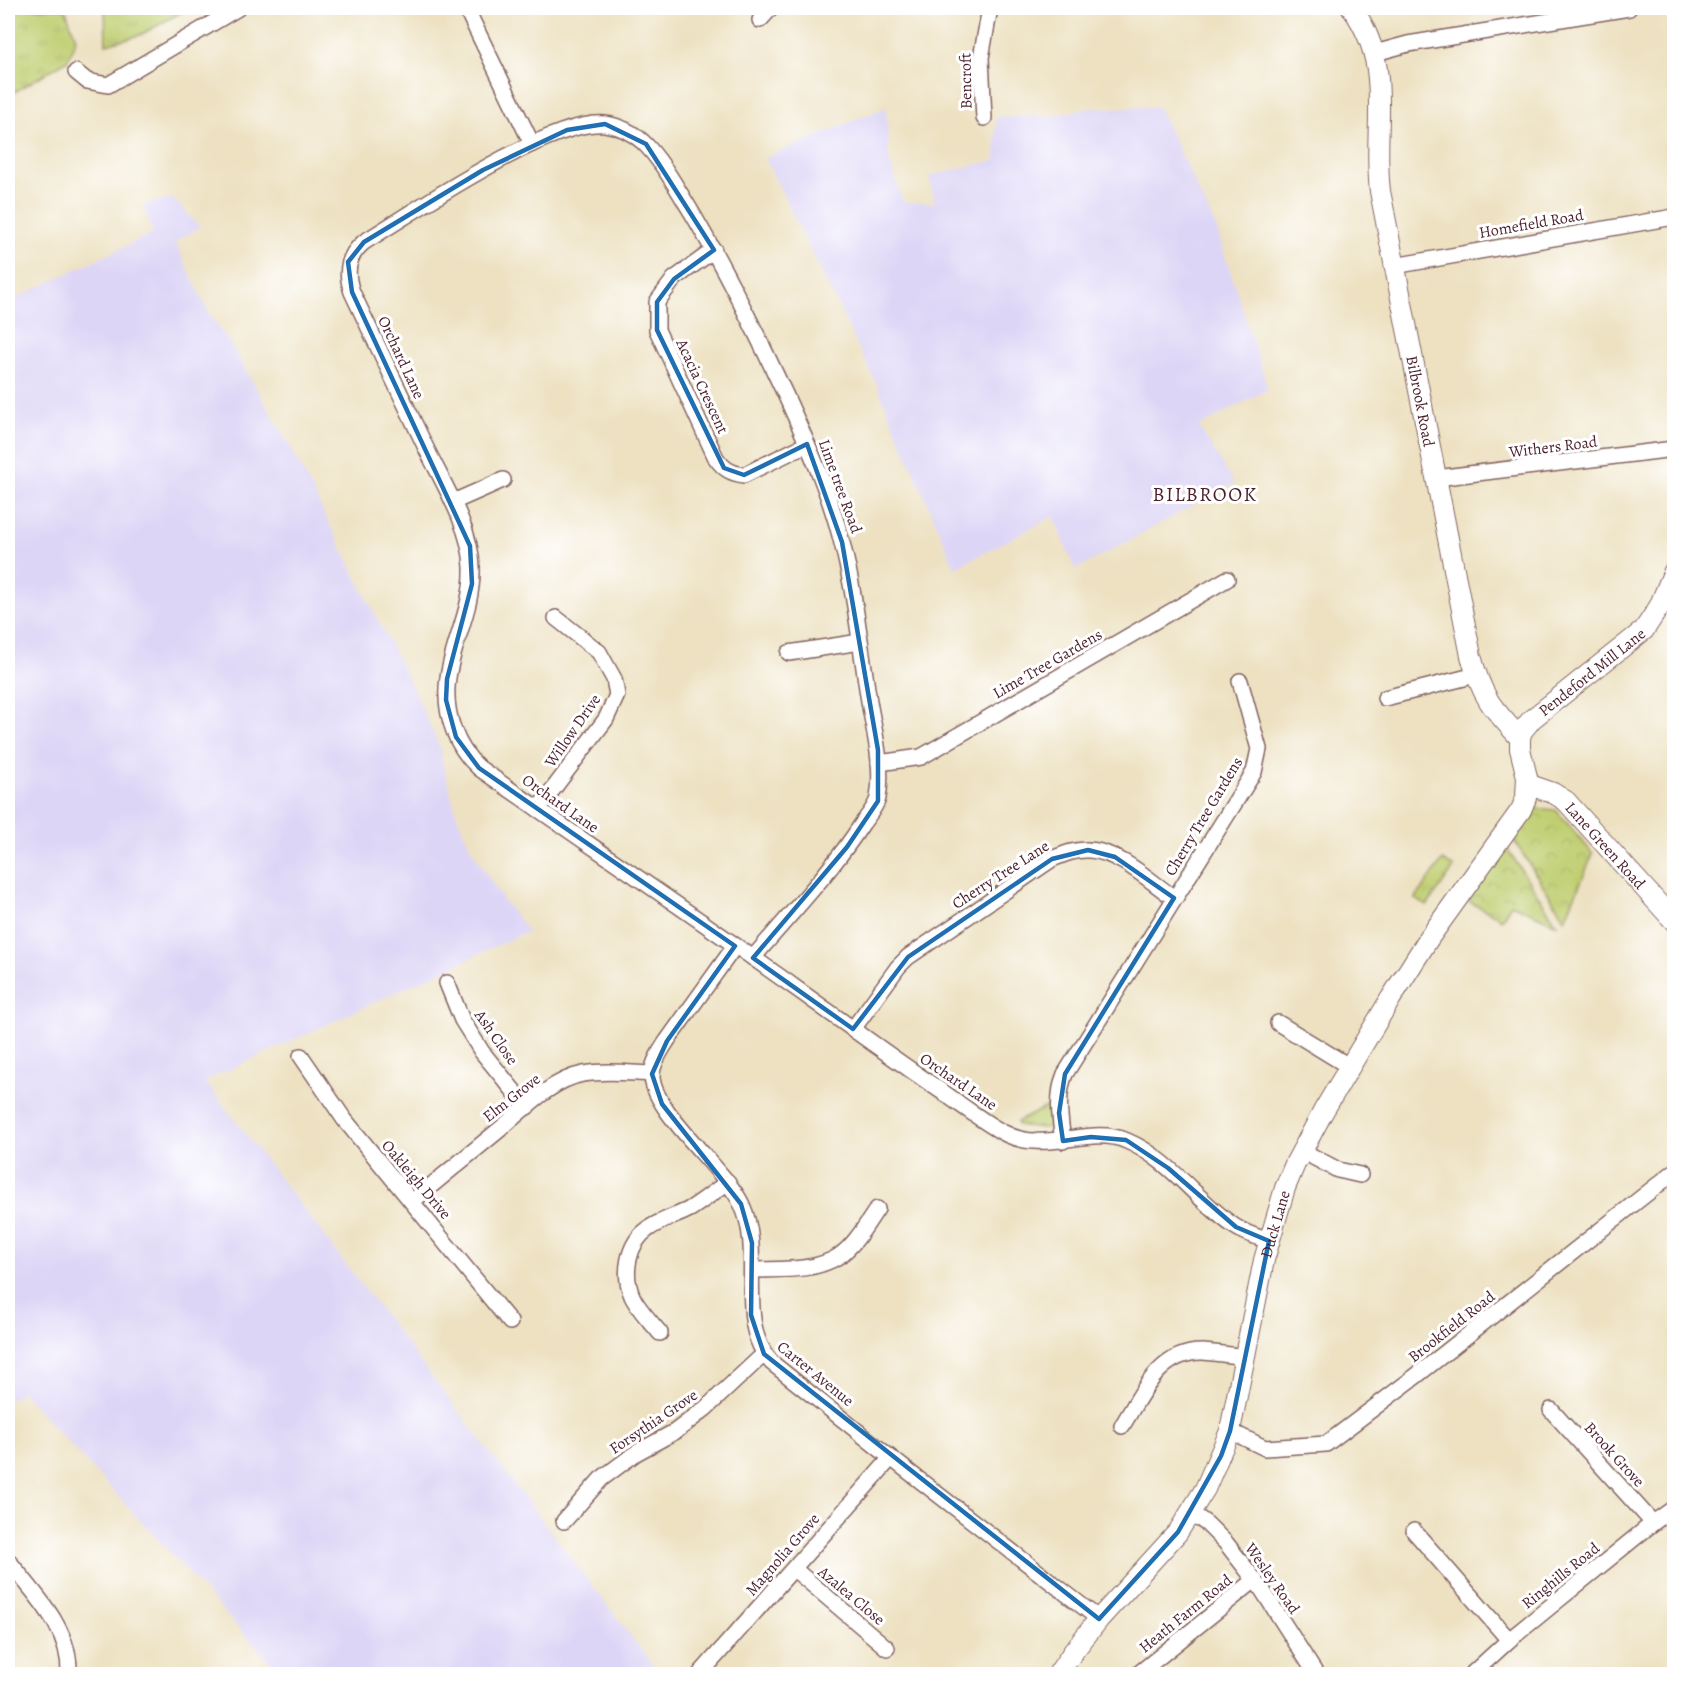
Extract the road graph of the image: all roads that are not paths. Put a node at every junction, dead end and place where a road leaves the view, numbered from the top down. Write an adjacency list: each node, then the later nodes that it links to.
1 (238, 8): 9 (street)
2 (466, 8): 11 (street)
3 (771, 8): 7 (street)
4 (990, 8): 10 (street, Bencroft)
5 (1352, 8): 8 (street, Bilbrook Road)
6 (1629, 8): 8 (street)
7 (760, 20)
8 (1375, 53): 14 (street, Bilbrook Road)
9 (76, 72)
10 (984, 118)
11 (532, 144): 13 (street, Lime tree Road); 19 (street, Orchard Lane)
12 (1674, 217): 14 (street, Homefield Road)
13 (714, 250): 15 (street, Lime tree Road); 15 (street, Acacia Crescent)
14 (1394, 266): 17 (street, Bilbrook Road)
15 (807, 444): 23 (street, Lime tree Road)
16 (1674, 449): 17 (street, Withers Road)
17 (1436, 478): 25 (street, Bilbrook Road)
18 (503, 480): 19 (street)
19 (453, 502): 31 (street, Orchard Lane)
20 (1674, 571): 28 (street, Pendeford Mill Lane)
21 (1227, 579): 29 (street, Lime Tree Gardens)
22 (556, 618): 31 (street, Willow Drive)
23 (860, 642): 24 (street); 29 (street, Lime tree Road)
24 (789, 654)
25 (1476, 675): 27 (street); 28 (street, Bilbrook Road)
26 (1240, 681): 32 (street, Cherry Tree Gardens)
27 (1385, 698)
28 (1520, 738): 30 (street)
29 (879, 763): 35 (street, Lime tree Road)
30 (1527, 784): 33 (street, Lane Green Road); 40 (street, Duck Lane)
31 (538, 809): 34 (street, Orchard Lane)
32 (1174, 898): 38 (street, Cherry Tree Lane); 43 (street)
33 (1674, 921)
34 (735, 946): 35 (street, Orchard Lane); 41 (street)
35 (753, 958): 38 (street, Orchard Lane)
36 (447, 983): 42 (street, Ash Close)
37 (1278, 1023): 40 (street)
38 (853, 1029): 43 (street, Orchard Lane)
39 (301, 1056): 48 (street, Oakleigh Drive)
40 (1350, 1067): 44 (street, Duck Lane)
41 (652, 1074): 42 (street, Elm Grove); 47 (street, Carter Avenue)
42 (527, 1107): 48 (street, Elm Grove)
43 (1063, 1141): 50 (street, Orchard Lane)
44 (1302, 1151): 46 (street); 50 (street, Duck Lane)
45 (1674, 1172): 58 (street, Brookfield Road)
46 (1360, 1175)
47 (728, 1182): 51 (street, Carter Avenue); 53 (street)
48 (412, 1201): 52 (street, Oakleigh Drive)
49 (877, 1209): 51 (street)
50 (1269, 1241): 55 (street, Duck Lane)
51 (753, 1270): 54 (street, Carter Avenue)
52 (510, 1322)
53 (660, 1333)
54 (764, 1354): 59 (street, Carter Avenue); 62 (street, Forsythia Grove)
55 (1245, 1357): 57 (street); 58 (street, Duck Lane)
56 (1551, 1410): 63 (street, Brook Grove)
57 (1122, 1425)
58 (1230, 1431): 61 (street, Duck Lane)
59 (891, 1458): 66 (street, Magnolia Grove); 68 (street, Carter Avenue)
60 (1674, 1508): 63 (street, Ringhills Road)
61 (1189, 1517): 67 (street, Wesley Road); 68 (street, Duck Lane)
62 (564, 1521)
63 (1653, 1523): 69 (street, Ringhills Road)
64 (1414, 1531): 69 (street)
65 (8, 1560): 71 (street)
66 (794, 1569): 70 (street, Azalea Close); 72 (street, Magnolia Grove)
67 (1255, 1580): 74 (street, Heath Farm Road); 75 (street, Wesley Road)
68 (1099, 1619): 73 (street, Duck Lane)
69 (1509, 1640): 76 (street, Ringhills Road)
70 (887, 1648)
71 (69, 1674)
72 (700, 1674)
73 (1058, 1674)
74 (1138, 1674)
75 (1316, 1674)
76 (1472, 1674)

